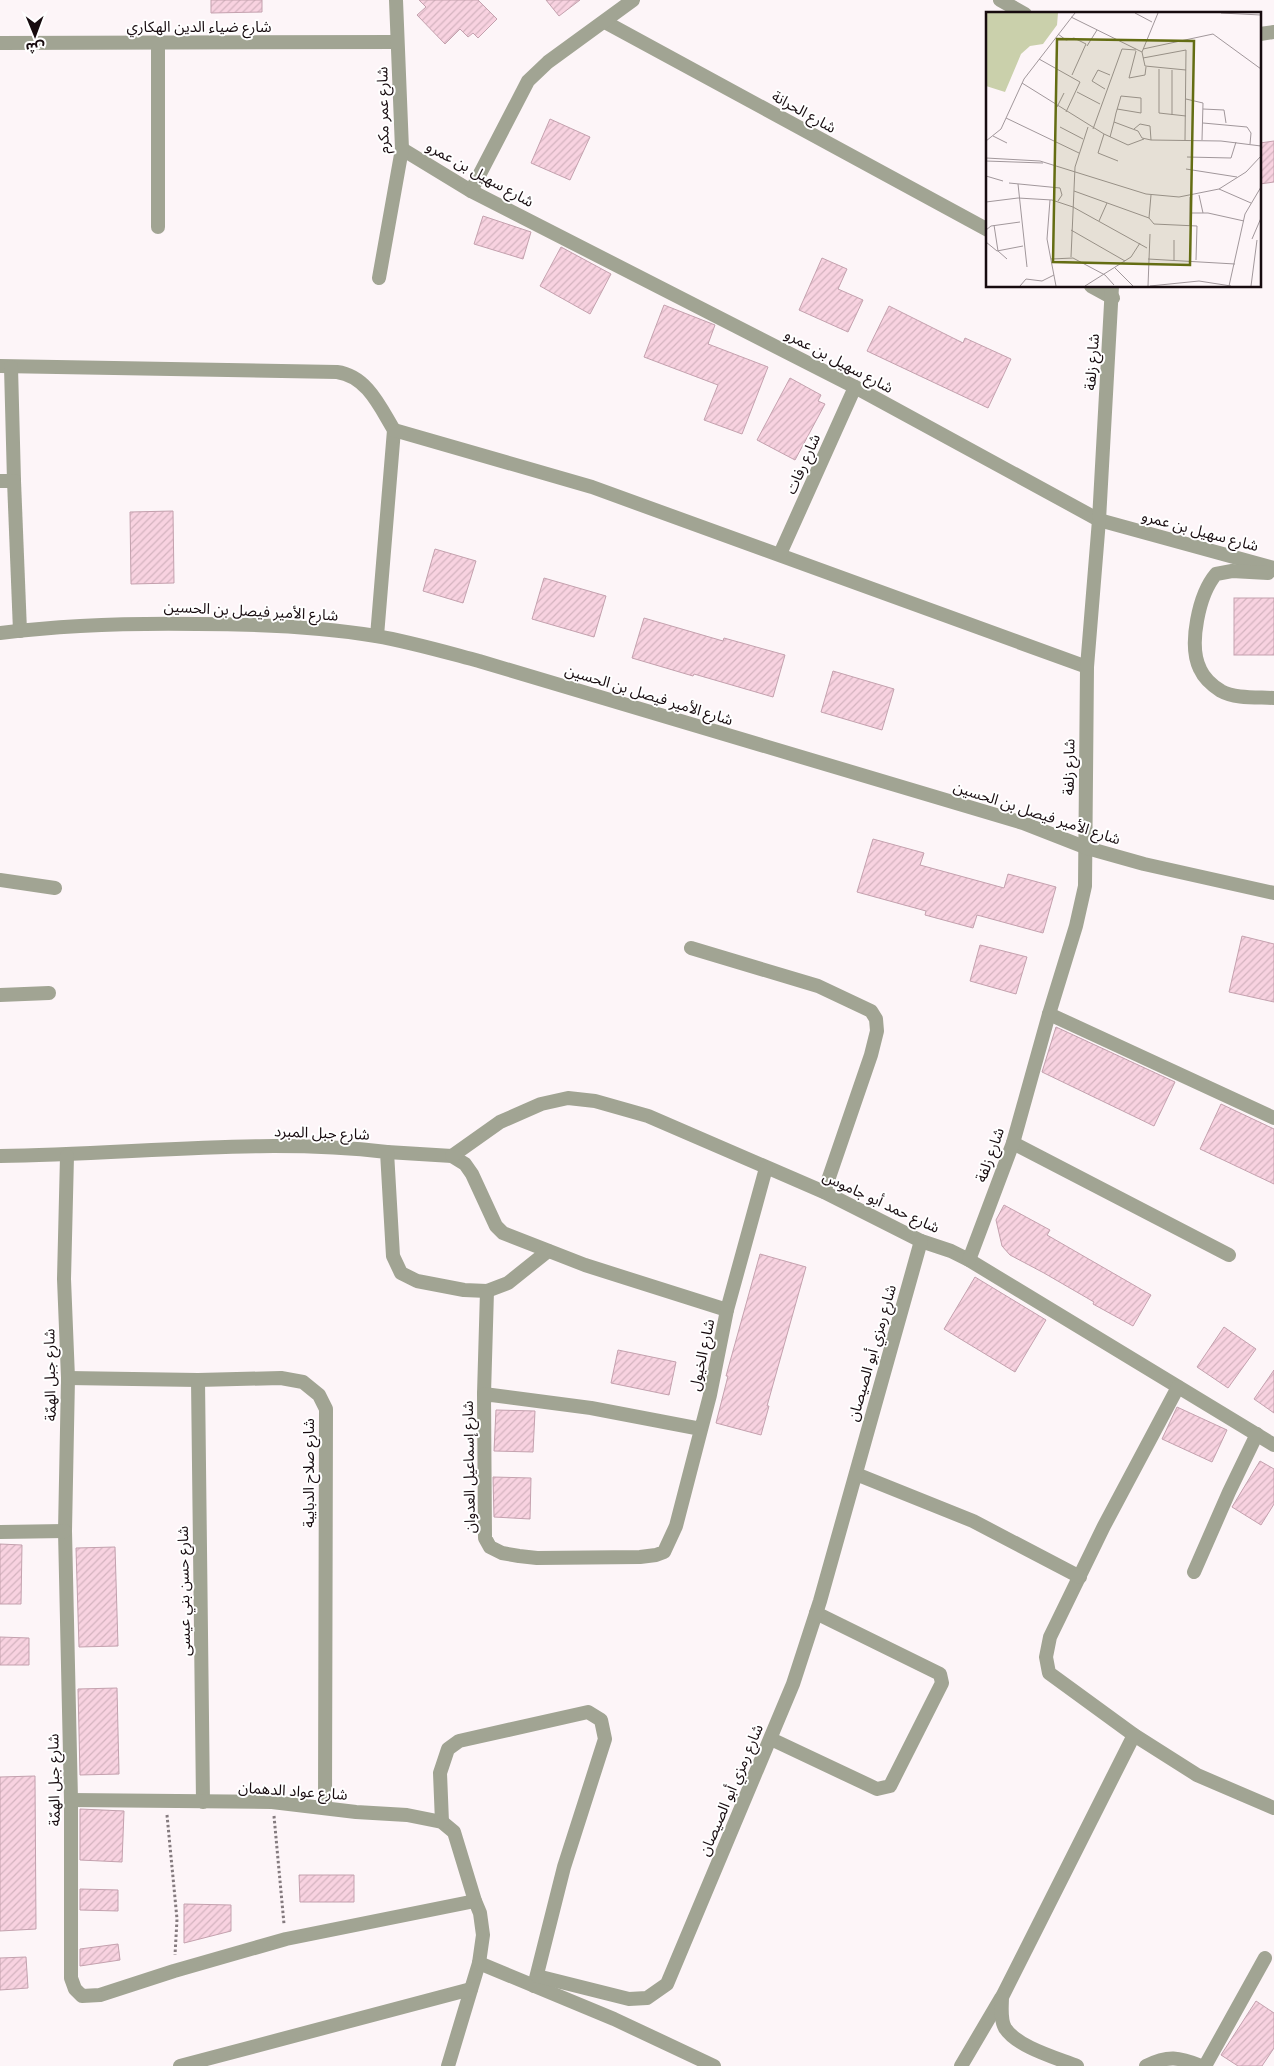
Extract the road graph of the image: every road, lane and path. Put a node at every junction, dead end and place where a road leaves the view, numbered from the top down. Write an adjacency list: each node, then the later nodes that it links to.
1 (396, 0): 6 (street, شارع عمر مكرم)
2 (633, 0): 5 (street)
3 (1000, 0): 4 (street)
4 (1022, 12)
5 (605, 22): 10 (street); 12 (street, شارع الحرانة)
6 (397, 42): 8 (street, شارع ضياء الدين الهكاري); 9 (street, شارع عمر مكرم)
7 (0, 43): 8 (street, شارع ضياء الدين الهكاري)
8 (158, 44): 11 (street)
9 (402, 149): 10 (street, شارع سهيل بن عمرو); 13 (street, شارع عمر مكرم)
10 (471, 191): 17 (street, شارع سهيل بن عمرو)
11 (158, 227)
12 (986, 229)
13 (379, 278)
14 (1098, 288): 15 (street)
15 (1112, 292): 20 (street, شارع زلفة)
16 (5, 367): 18 (street); 19 (street)
17 (855, 387): 20 (street, شارع سهيل بن عمرو); 21 (street, شارع رفات)
18 (394, 430): 21 (street); 26 (street)
19 (7, 481): 24 (street)
20 (1099, 520): 22 (street, شارع سهيل بن عمرو); 27 (street, شارع زلفة)
21 (780, 554): 27 (street)
22 (1274, 568)
23 (1274, 573): 28 (street)
24 (20, 631): 25 (street, شارع الأمير فيصل بن الحسين); 26 (street, شارع الأمير فيصل بن الحسين)
25 (0, 633)
26 (377, 636): 29 (street, شارع الأمير فيصل بن الحسين)
27 (1087, 667): 29 (street, شارع زلفة)
28 (1274, 698)
29 (1087, 848): 32 (street, شارع الأمير فيصل بن الحسين); 36 (street, شارع زلفة)
30 (0, 880): 31 (street)
31 (55, 888)
32 (1274, 893)
33 (692, 948): 44 (street)
34 (50, 993): 35 (street)
35 (0, 995)
36 (1049, 1014): 37 (street); 38 (street, شارع زلفة)
37 (1274, 1118)
38 (1013, 1143): 47 (street); 48 (street, شارع زلفة)
39 (387, 1152): 41 (street, شارع جبل المبرد); 42 (street); 49 (street, شارع جبل المبرد)
40 (0, 1156): 41 (street, شارع جبل المبرد)
41 (68, 1156): 51 (street, شارع جبل الهمّة)
42 (452, 1156): 43 (street, شارع حمد أبو جاموس); 46 (street)
43 (766, 1168): 44 (street, شارع حمد أبو جاموس); 50 (street, شارع الخيول)
44 (824, 1192): 45 (street, شارع حمد أبو جاموس)
45 (921, 1241): 48 (street, شارع حمد أبو جاموس); 58 (street, شارع رمزي أبو الصيصان)
46 (548, 1251): 49 (street, شارع جبل المبرد); 50 (street)
47 (1229, 1255)
48 (969, 1260): 53 (street, شارع حمد أبو جاموس)
49 (487, 1291): 54 (street)
50 (727, 1310): 55 (street, شارع الخيول)
51 (68, 1378): 52 (street, شارع صلاح الدبايبة); 59 (street, شارع جبل الهمّة)
52 (198, 1380): 69 (street, شارع حسن بني عيسى); 71 (street, شارع صلاح الدبايبة)
53 (1178, 1387): 56 (street, شارع حمد أبو جاموس); 63 (street)
54 (484, 1394): 55 (street, شارع إسماعيل العدوان); 61 (street, شارع إسماعيل العدوان)
55 (701, 1429): 61 (street, شارع الخيول)
56 (1258, 1434): 57 (street, شارع حمد أبو جاموس); 62 (street)
57 (1274, 1445)
58 (856, 1474): 63 (street); 64 (street, شارع رمزي أبو الصيصان)
59 (65, 1531): 60 (street); 67 (street, شارع جبل الهمّة)
60 (0, 1532)
61 (667, 1548)
62 (1194, 1572)
63 (1080, 1577): 65 (street)
64 (816, 1612): 66 (street, شارع رمزي أبو الصيصان); 66 (street)
65 (1134, 1735): 72 (street); 81 (street)
66 (771, 1738): 79 (street, شارع رمزي أبو الصيصان)
67 (72, 1800): 68 (street, شارع عواد الدهمان); 78 (street, شارع جبل الهمّة)
68 (165, 1802): 69 (street, شارع عواد الدهمان); 78 (path)
69 (203, 1802): 70 (street, شارع عواد الدهمان)
70 (272, 1802): 71 (street, شارع عواد الدهمان); 75 (path)
71 (325, 1808): 73 (street, شارع عواد الدهمان)
72 (1274, 1808)
73 (442, 1822): 74 (street); 79 (street)
74 (475, 1901): 75 (street, شارع جبل الهمّة); 77 (street)
75 (286, 1939): 78 (street, شارع جبل الهمّة)
76 (1265, 1958): 89 (street)
77 (479, 1963): 79 (street); 80 (street)
78 (174, 1971)
79 (536, 1981): 84 (street)
80 (471, 1989): 82 (street); 83 (street)
81 (1002, 1997): 85 (street); 86 (street)
82 (180, 2066)
83 (448, 2066)
84 (714, 2066)
85 (961, 2066)
86 (1077, 2066)
87 (1146, 2066): 88 (street)
88 (1201, 2066)
89 (1205, 2066)

